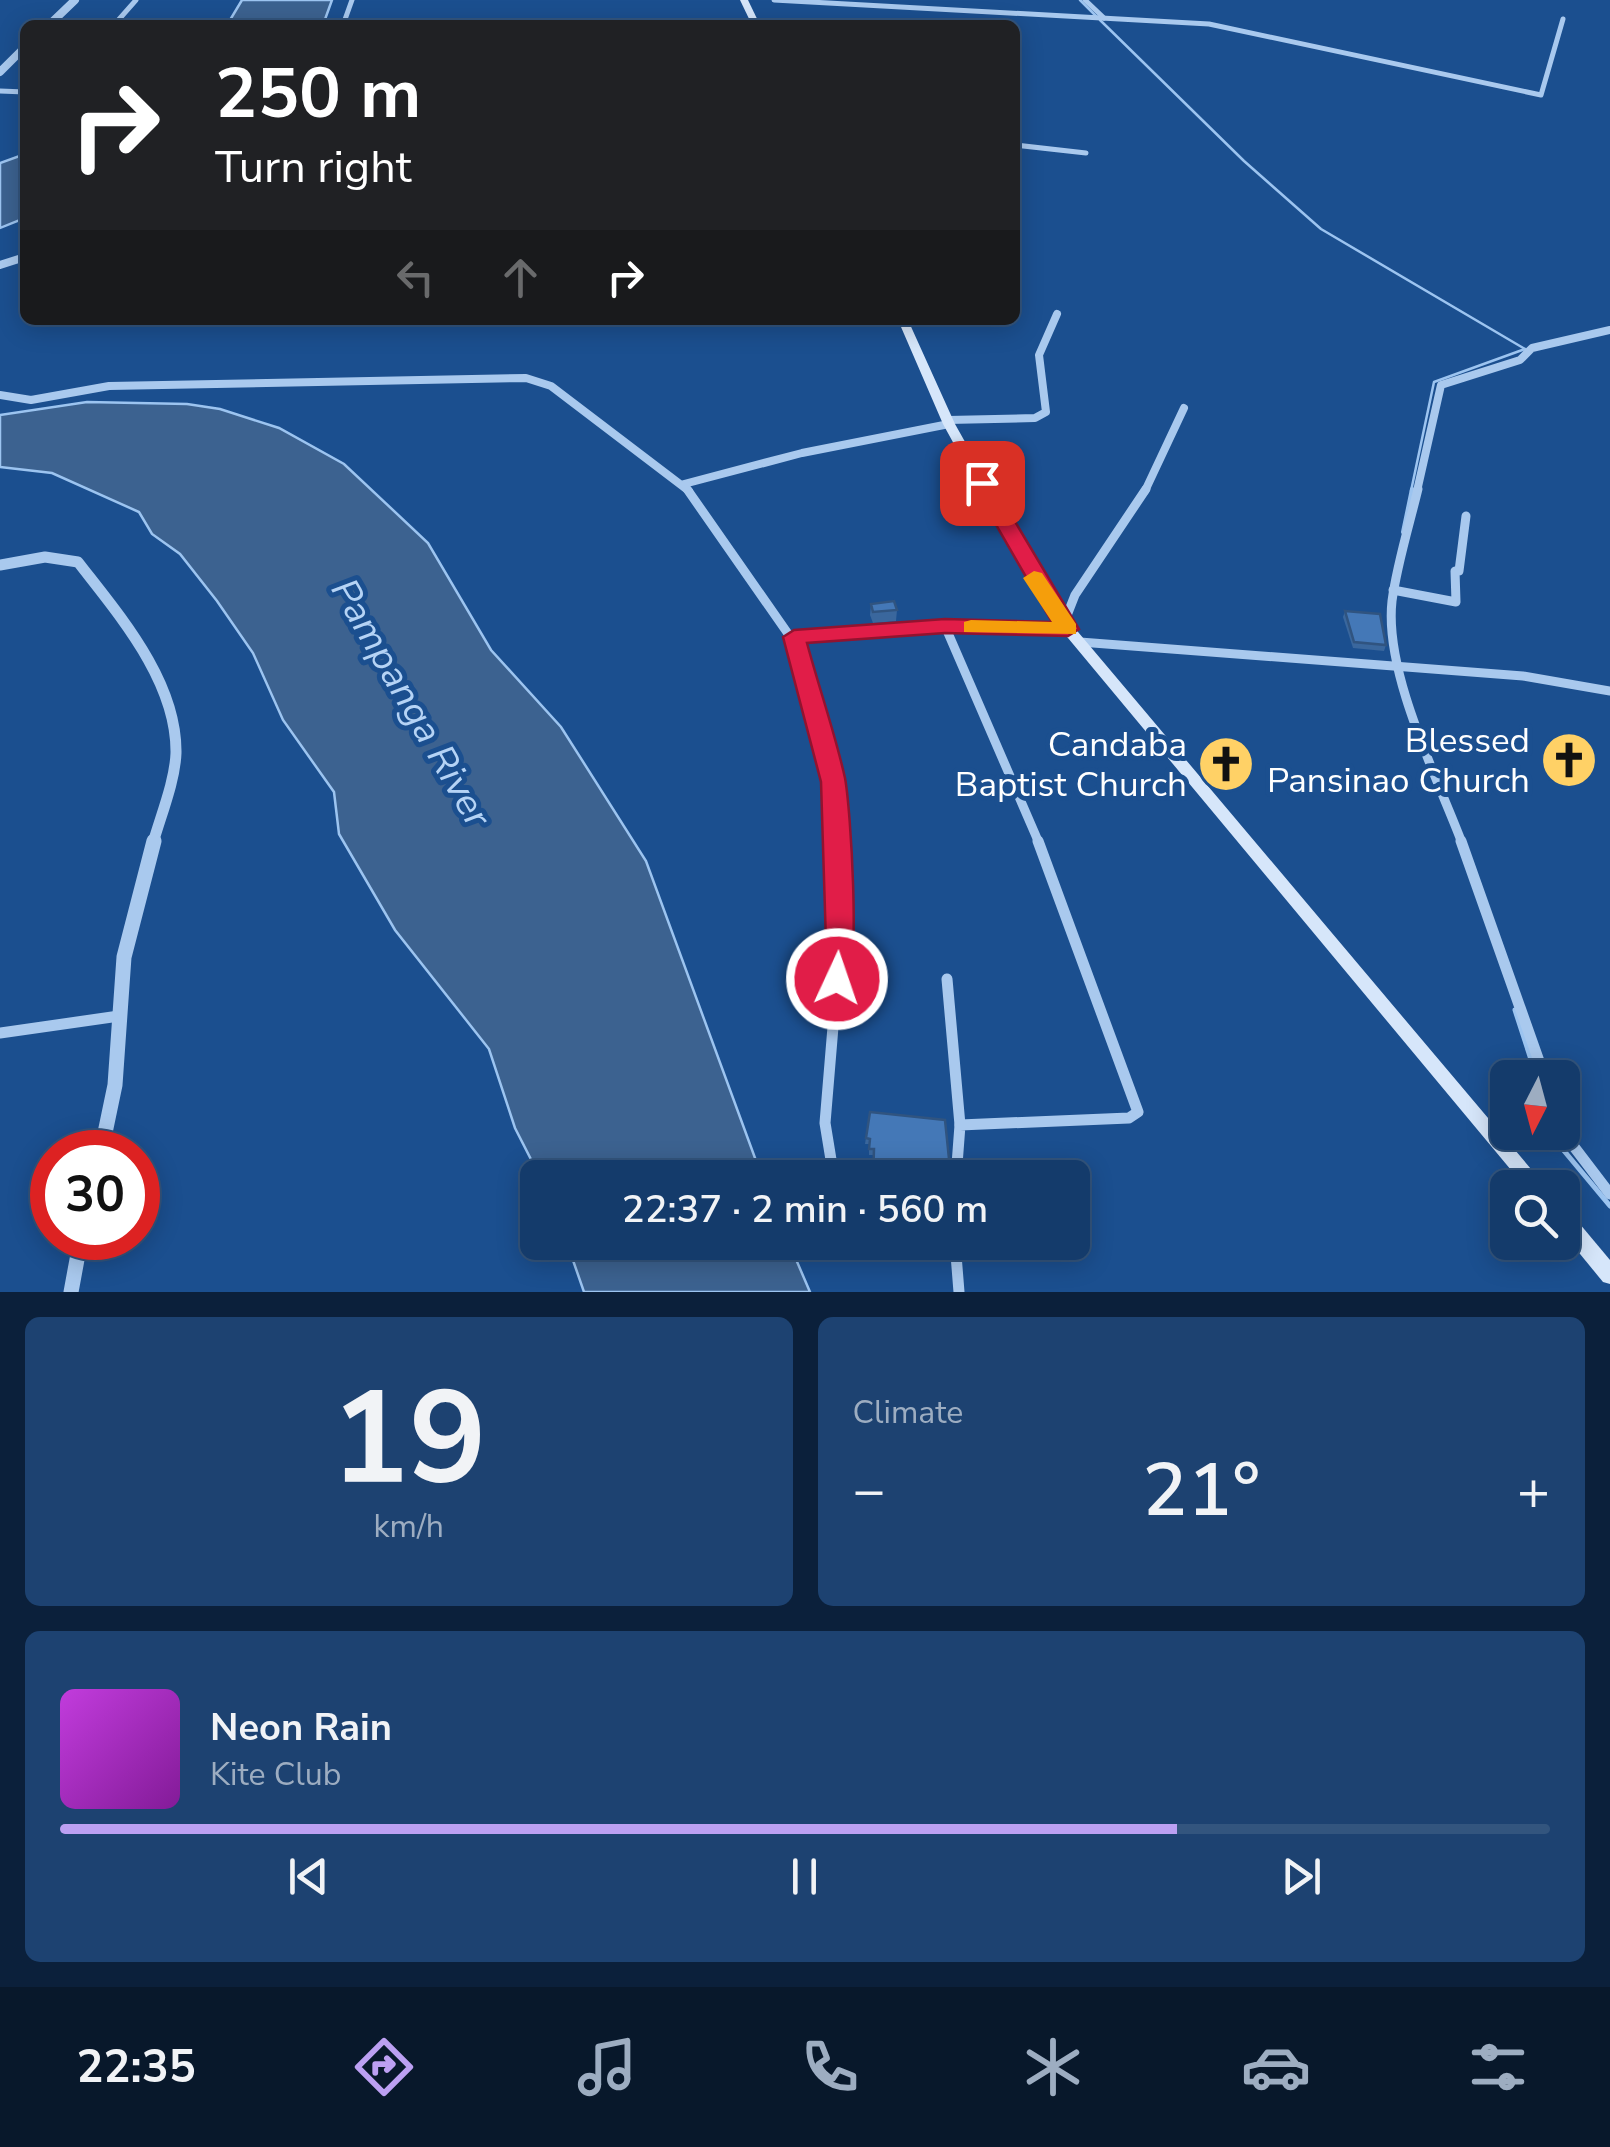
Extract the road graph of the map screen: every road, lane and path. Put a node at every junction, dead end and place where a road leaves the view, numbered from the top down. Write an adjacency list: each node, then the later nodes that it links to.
1 (75, 0): 8 (street)
2 (136, 0): 9 (street)
3 (774, 0): 5 (street)
4 (1085, 0): 6 (street)
5 (908, 3): 6 (street)
6 (1104, 18): 7 (street)
7 (1563, 18)
8 (54, 20)
9 (118, 20)
10 (20, 52): 11 (street)
11 (0, 72)
12 (1020, 146): 13 (street)
13 (1086, 153)
14 (1057, 314): 19 (street)
15 (905, 325): 19 (main road)
16 (1610, 330): 23 (street)
17 (0, 395): 20 (street)
18 (1184, 408): 25 (street)
19 (949, 422): 20 (street); 25 (main road)
20 (684, 484): 26 (street)
21 (1466, 516): 23 (street)
22 (0, 565): 31 (street)
23 (1394, 590): 28 (street)
24 (945, 626): 25 (street); 26 (street); 34 (street)
25 (1066, 626): 27 (main road)
26 (794, 637): 37 (street)
27 (1080, 642): 28 (street); 39 (main road)
28 (1401, 666): 29 (street); 33 (street)
29 (1610, 690)
30 (946, 979): 34 (street)
31 (119, 1016): 32 (street); 35 (street)
32 (0, 1033)
33 (1540, 1060)
34 (960, 1125): 38 (street)
35 (106, 1130)
36 (1576, 1150): 40 (street)
37 (831, 1160)
38 (957, 1160)
39 (1523, 1170)
40 (1610, 1194)
41 (1580, 1239): 44 (main road)
42 (77, 1260): 45 (street)
43 (956, 1260): 46 (street)
44 (1610, 1275)
45 (70, 1292)
46 (959, 1292)

